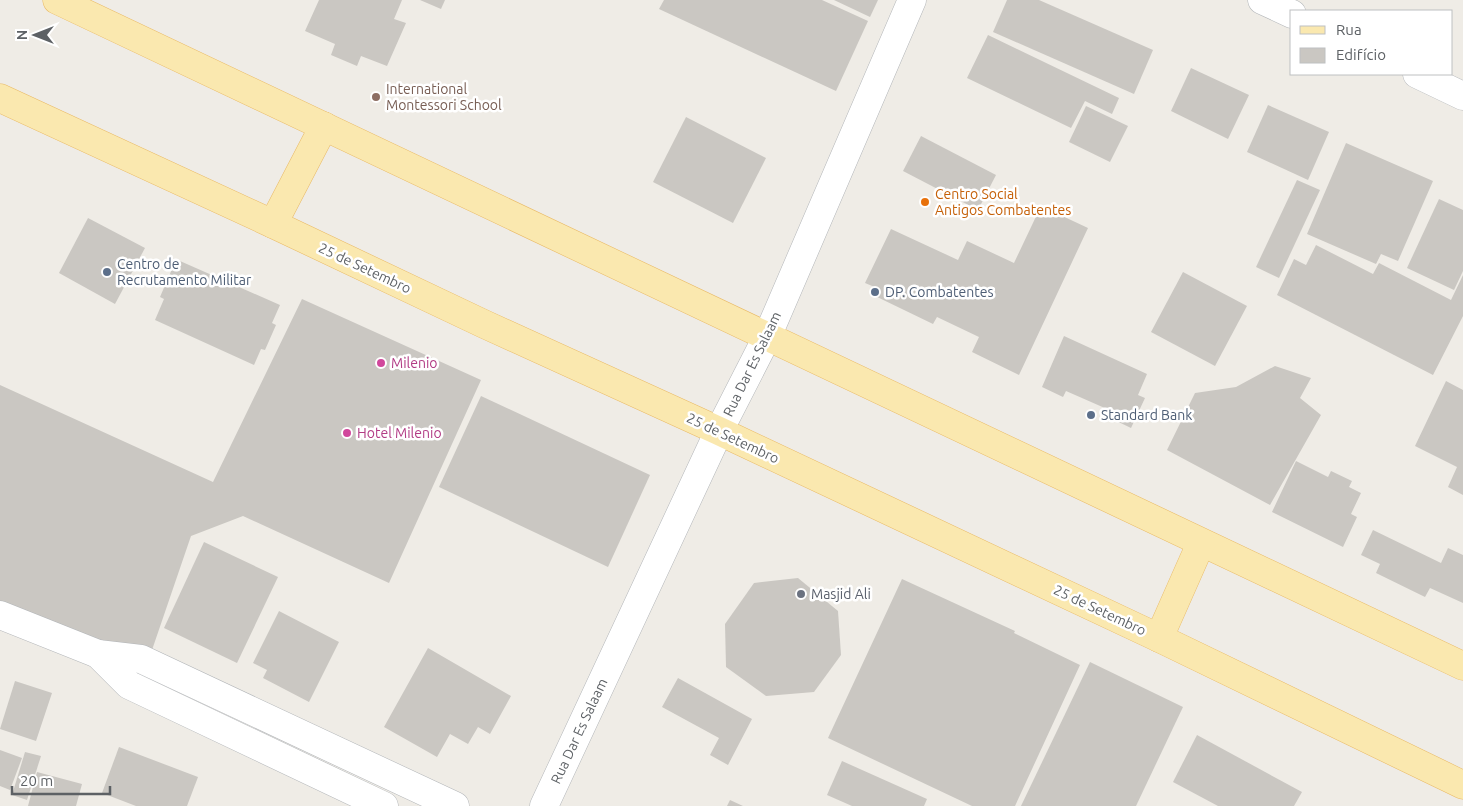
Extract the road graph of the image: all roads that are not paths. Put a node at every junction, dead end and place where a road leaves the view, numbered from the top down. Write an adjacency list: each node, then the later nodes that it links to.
1 (57, 0): 8 (main road)
2 (912, 0): 10 (street, Rua Dar Es Salaam)
3 (1262, 0): 4 (street)
4 (1290, 13)
5 (1419, 75): 6 (street)
6 (1463, 96)
7 (0, 98): 9 (main road, 25 de Setembro)
8 (324, 126): 9 (main road); 10 (main road)
9 (273, 224): 11 (main road, 25 de Setembro)
10 (767, 337): 11 (street, Rua Dar Es Salaam); 12 (main road)
11 (719, 431): 14 (main road, 25 de Setembro); 22 (street, Rua Dar Es Salaam)
12 (1201, 543): 14 (main road); 16 (main road)
13 (0, 616): 15 (street)
14 (1159, 638): 19 (main road, 25 de Setembro)
15 (98, 654): 17 (street); 18 (street)
16 (1463, 666)
17 (238, 704): 18 (street); 21 (street)
18 (224, 730): 20 (street)
19 (1463, 785)
20 (384, 806)
21 (455, 806)
22 (544, 806)

